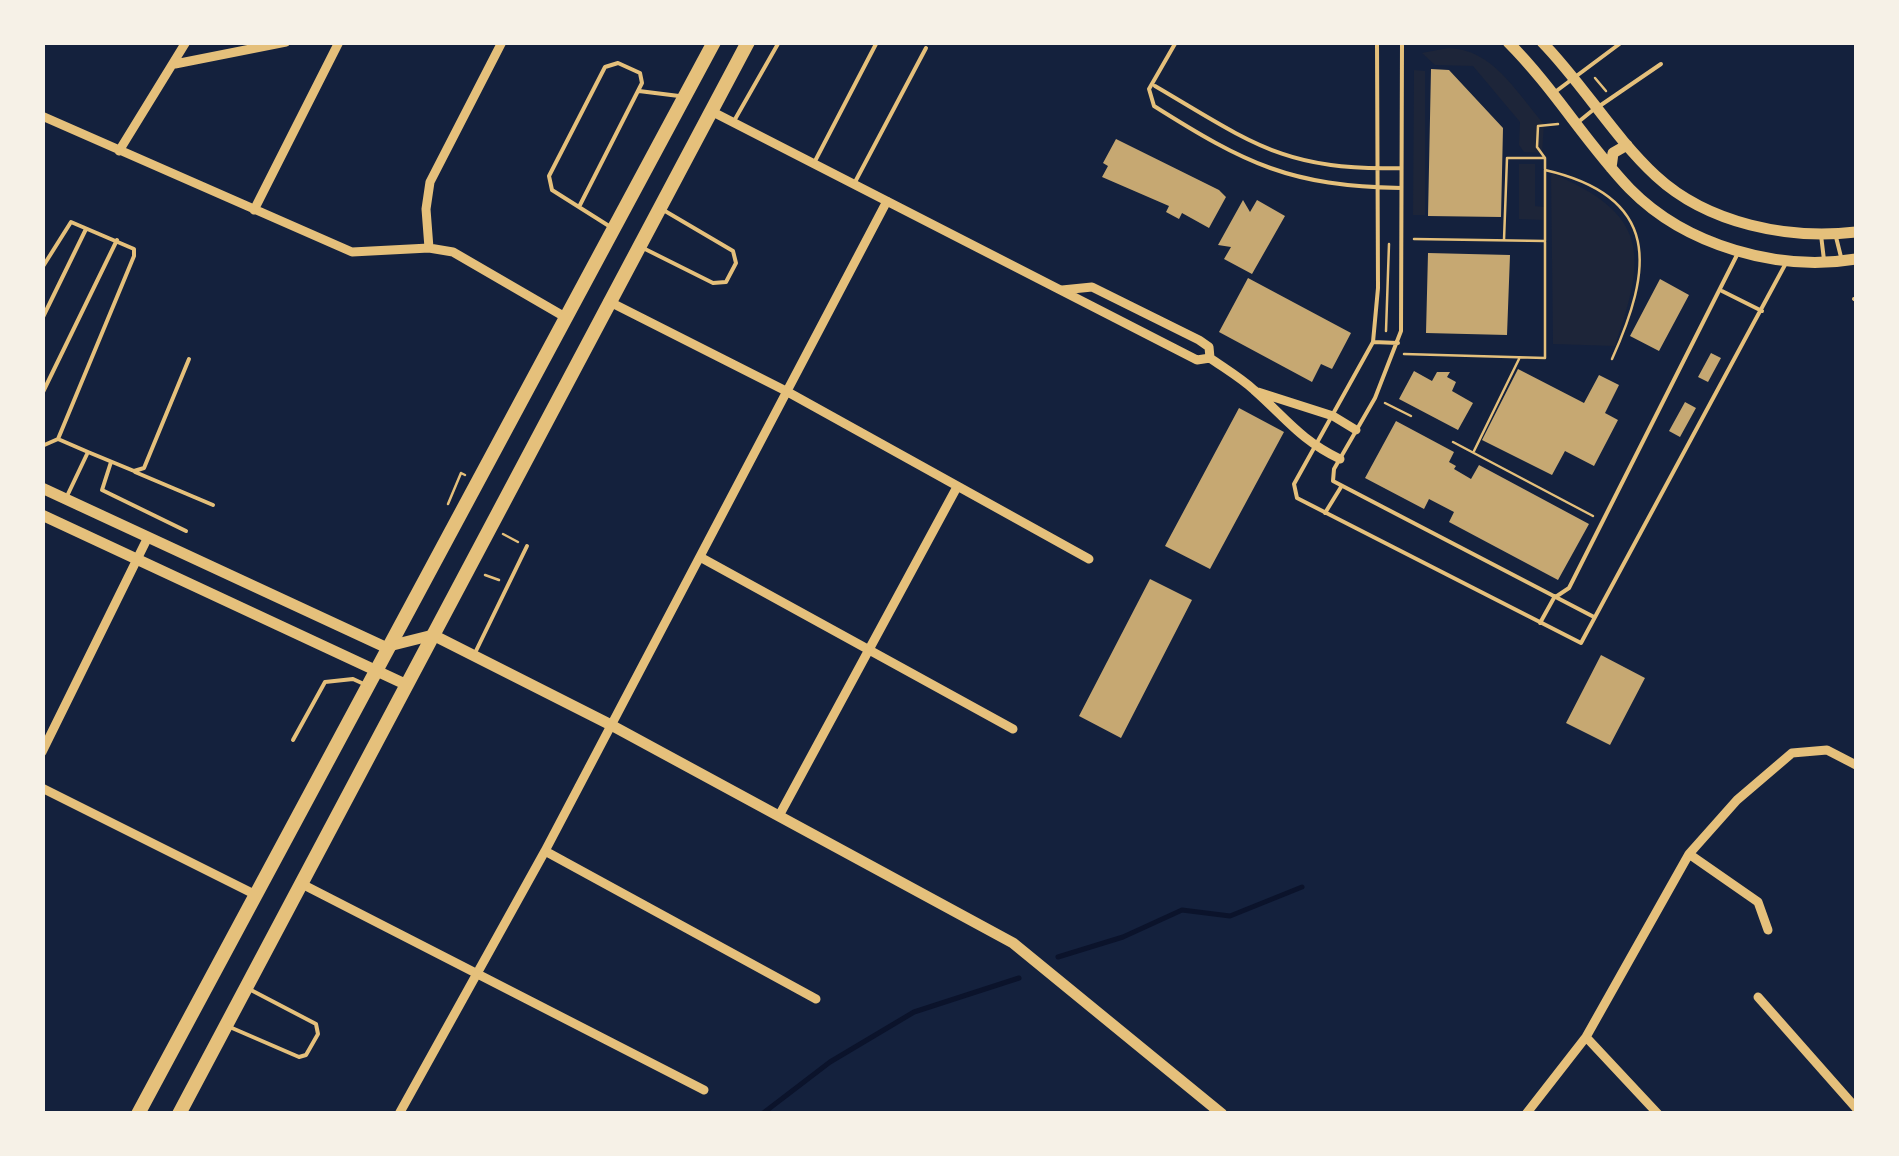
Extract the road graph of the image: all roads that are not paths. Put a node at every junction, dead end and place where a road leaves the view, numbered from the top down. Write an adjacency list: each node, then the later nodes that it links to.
1 (186, 42): 16 (street)
2 (286, 42): 16 (street)
3 (339, 42): 40 (street)
4 (502, 42): 48 (street)
5 (714, 42): 22 (main road)
6 (748, 42): 24 (main road)
7 (779, 42): 26 (lane)
8 (877, 42): 30 (lane)
9 (1176, 42): 19 (lane)
10 (1377, 42): 31 (lane)
11 (1402, 42): 32 (lane)
12 (1508, 42): 21 (street)
13 (1542, 42): 18 (street)
14 (1622, 42): 18 (lane)
15 (926, 48): 34 (lane)
16 (174, 64): 29 (street)
17 (1661, 64): 23 (lane)
18 (1576, 77): 21 (lane); 23 (street)
19 (1153, 85): 31 (lane); 35 (lane)
20 (639, 91): 22 (lane); 38 (lane); 38 (lane)
21 (1555, 92): 27 (street)
22 (684, 97): 42 (main road)
23 (1599, 106): 27 (lane); 28 (street)
24 (711, 111): 26 (street); 39 (main road)
25 (42, 116): 29 (street)
26 (733, 122): 30 (street)
27 (1577, 122): 33 (street)
28 (1627, 146): 33 (street); 44 (street)
29 (119, 151): 40 (street)
30 (814, 163): 34 (street)
31 (1376, 168): 32 (lane); 35 (lane)
32 (1400, 168): 36 (lane)
33 (1611, 168): 49 (street)
34 (854, 184): 37 (street)
35 (1377, 187): 36 (lane); 61 (lane)
36 (1401, 188): 62 (lane)
37 (887, 202): 55 (street); 65 (street)
38 (580, 206): 42 (lane)
39 (659, 207): 47 (main road); 47 (lane)
40 (254, 210): 48 (street)
41 (87, 227): 46 (lane); 54 (lane); 60 (lane)
42 (612, 228): 59 (main road)
43 (1856, 232): 45 (street)
44 (1820, 235): 45 (street); 53 (lane)
45 (1836, 235): 52 (lane)
46 (117, 240): 67 (lane); 70 (lane)
47 (638, 246): 57 (main road)
48 (429, 248): 59 (street)
49 (1738, 253): 51 (street); 56 (lane)
50 (1856, 259): 52 (street)
51 (1788, 260): 53 (street); 58 (lane)
52 (1842, 262): 53 (street)
53 (1825, 263)
54 (42, 268)
55 (1062, 290): 63 (street); 63 (street)
56 (1722, 291): 58 (lane); 90 (lane)
57 (608, 301): 65 (street); 95 (main road)
58 (1762, 311): 92 (lane)
59 (565, 318): 96 (main road)
60 (42, 319)
61 (1373, 342): 62 (lane); 68 (lane)
62 (1398, 344): 69 (lane)
63 (1210, 358): 66 (street)
64 (188, 359): 76 (lane)
65 (786, 391): 79 (street); 87 (street)
66 (1255, 391): 68 (street); 72 (street)
67 (42, 394)
68 (1333, 416): 69 (street); 72 (lane)
69 (1356, 430): 74 (lane)
70 (58, 438): 71 (lane); 73 (lane)
71 (42, 446)
72 (1315, 447): 74 (street); 82 (lane)
73 (88, 452): 75 (lane); 80 (lane)
74 (1340, 459): 77 (lane)
75 (112, 462): 76 (lane); 84 (lane)
76 (134, 472): 81 (lane)
77 (1342, 487): 82 (lane); 90 (lane)
78 (42, 488): 80 (street)
79 (957, 488): 89 (street); 97 (street)
80 (66, 499): 85 (street)
81 (213, 505)
82 (1325, 513): 94 (lane)
83 (42, 516): 88 (street)
84 (186, 532)
85 (148, 537): 88 (street); 91 (street)
86 (527, 546): 98 (lane)
87 (700, 557): 97 (street); 102 (street)
88 (138, 558): 93 (street); 105 (street)
89 (1089, 559)
90 (1554, 596): 92 (lane); 94 (lane)
91 (290, 603): 93 (street); 96 (street)
92 (1596, 618): 94 (lane)
93 (280, 625): 99 (street)
94 (1539, 625)
95 (432, 635): 96 (street); 98 (street); 101 (main road)
96 (386, 647): 99 (main road)
97 (868, 651): 103 (street); 108 (street)
98 (474, 655): 102 (street)
99 (375, 670): 100 (main road); 101 (street)
100 (366, 685): 104 (lane); 112 (main road)
101 (407, 685): 111 (main road)
102 (611, 724): 108 (street); 109 (street)
103 (1013, 729)
104 (292, 740)
105 (42, 752)
106 (1856, 764): 110 (street)
107 (42, 788): 112 (street)
108 (780, 814): 125 (street)
109 (545, 851): 114 (street); 117 (street)
110 (1689, 854): 113 (street); 119 (street)
111 (300, 882): 114 (street); 115 (main road)
112 (254, 894): 122 (main road)
113 (1768, 930)
114 (478, 973): 120 (street); 124 (street)
115 (248, 988): 118 (main road); 118 (lane)
116 (1758, 998): 121 (street)
117 (816, 999)
118 (228, 1026): 123 (main road)
119 (1586, 1037): 126 (street); 127 (street)
120 (704, 1090)
121 (1856, 1108)
122 (138, 1114)
123 (179, 1114)
124 (399, 1114)
125 (1222, 1114)
126 (1526, 1114)
127 (1658, 1114)

